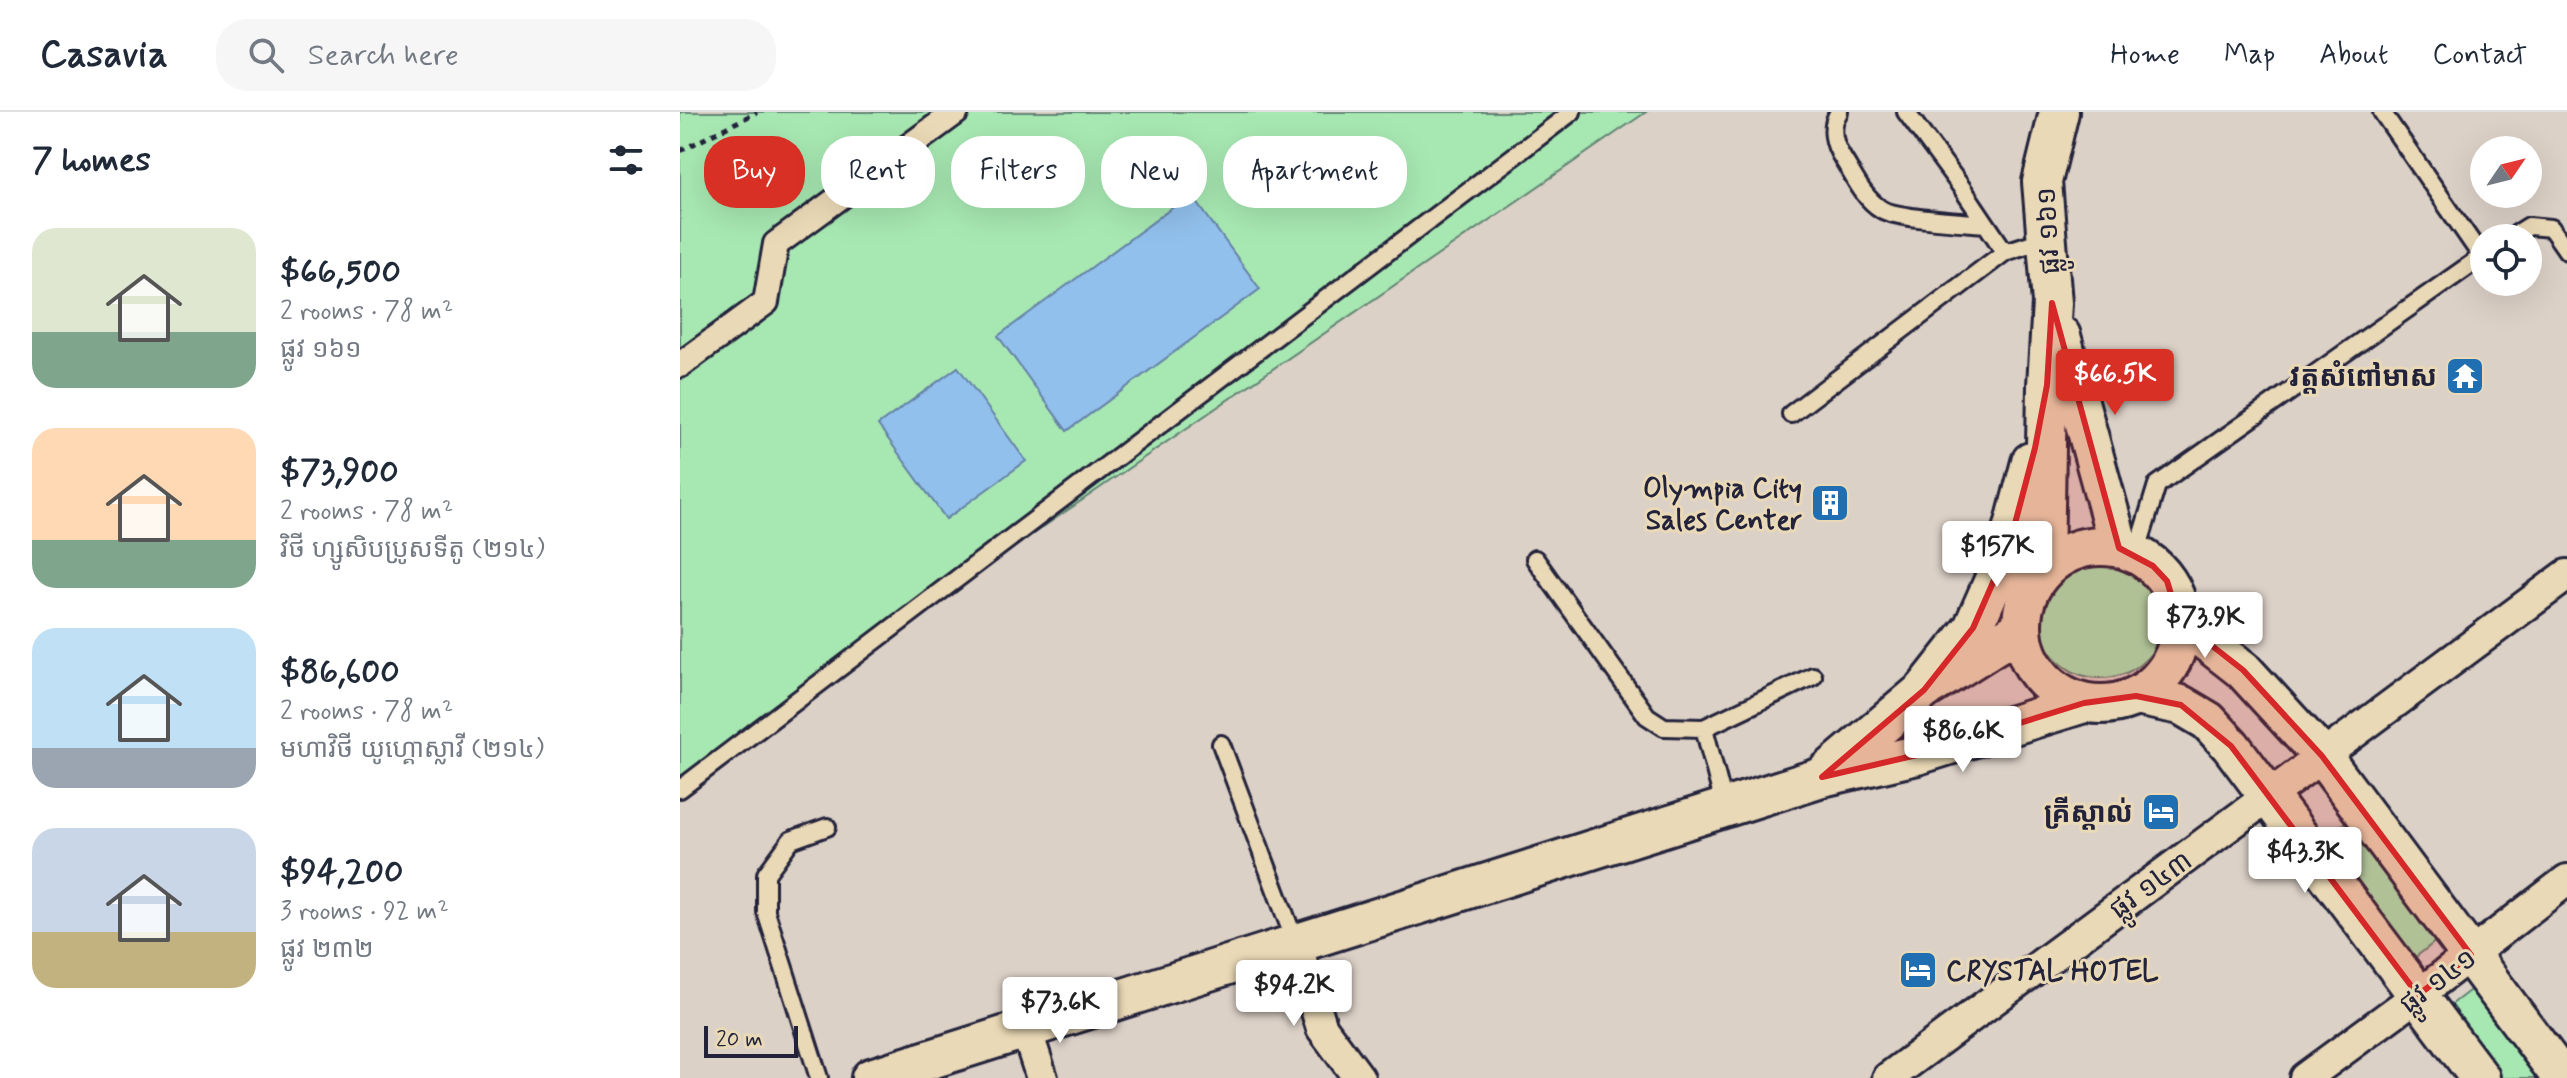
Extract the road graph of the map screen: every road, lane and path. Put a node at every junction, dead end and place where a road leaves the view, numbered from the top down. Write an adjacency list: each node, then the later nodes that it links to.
1 (757, 112): 8 (path)
2 (956, 112): 17 (street)
3 (1572, 112): 34 (lane)
4 (1839, 112): 9 (lane)
5 (1906, 112): 9 (lane)
6 (2059, 112): 12 (street, ផ្លូវ ១៦១)
7 (2382, 112): 11 (lane)
8 (680, 151)
9 (1986, 224): 14 (lane)
10 (2542, 227): 13 (lane)
11 (2470, 237)
12 (2045, 239): 14 (lane); 16 (street, ផ្លូវ ១៦១)
13 (2567, 251)
14 (2005, 252): 19 (lane)
15 (2470, 265): 20 (lane)
16 (2052, 303): 18 (street, ផ្លូវ ១៦១); 20 (street, ផ្លូវ ១៦១)
17 (680, 365)
18 (2047, 385): 22 (street, ផ្លូវ ១៦១); 27 (street)
19 (1791, 414)
20 (2127, 551): 22 (street); 24 (street)
21 (1535, 559): 30 (lane)
22 (2044, 569): 25 (street)
23 (2567, 575): 32 (street, ផ្លូវ ១៤៣)
24 (2179, 620): 28 (street); 32 (street)
25 (2022, 628): 27 (street); 29 (street)
26 (1813, 676): 30 (lane)
27 (1924, 690): 33 (street)
28 (2136, 696): 29 (street); 35 (street)
29 (2084, 703): 33 (street)
30 (1704, 728): 36 (lane)
31 (1221, 744): 39 (lane)
32 (2322, 756): 35 (street, ផ្លូវ ១៤៣); 40 (street)
33 (1822, 777): 36 (street)
34 (680, 789)
35 (2270, 796): 41 (street); 47 (street, ផ្លូវ ១៤៣)
36 (1725, 808): 39 (street)
37 (827, 827): 43 (lane)
38 (2567, 880): 40 (street, ផ្លូវ ១៤១)
39 (1296, 944): 42 (street); 46 (street)
40 (2471, 955): 41 (street, ផ្លូវ ១៤១); 50 (street)
41 (2418, 995): 48 (street, ផ្លូវ ១៤១); 49 (street)
42 (1026, 1029): 44 (street); 45 (street)
43 (819, 1078)
44 (871, 1078)
45 (1042, 1078)
46 (1359, 1078)
47 (1888, 1078)
48 (2305, 1078)
49 (2480, 1078)
50 (2562, 1078)

